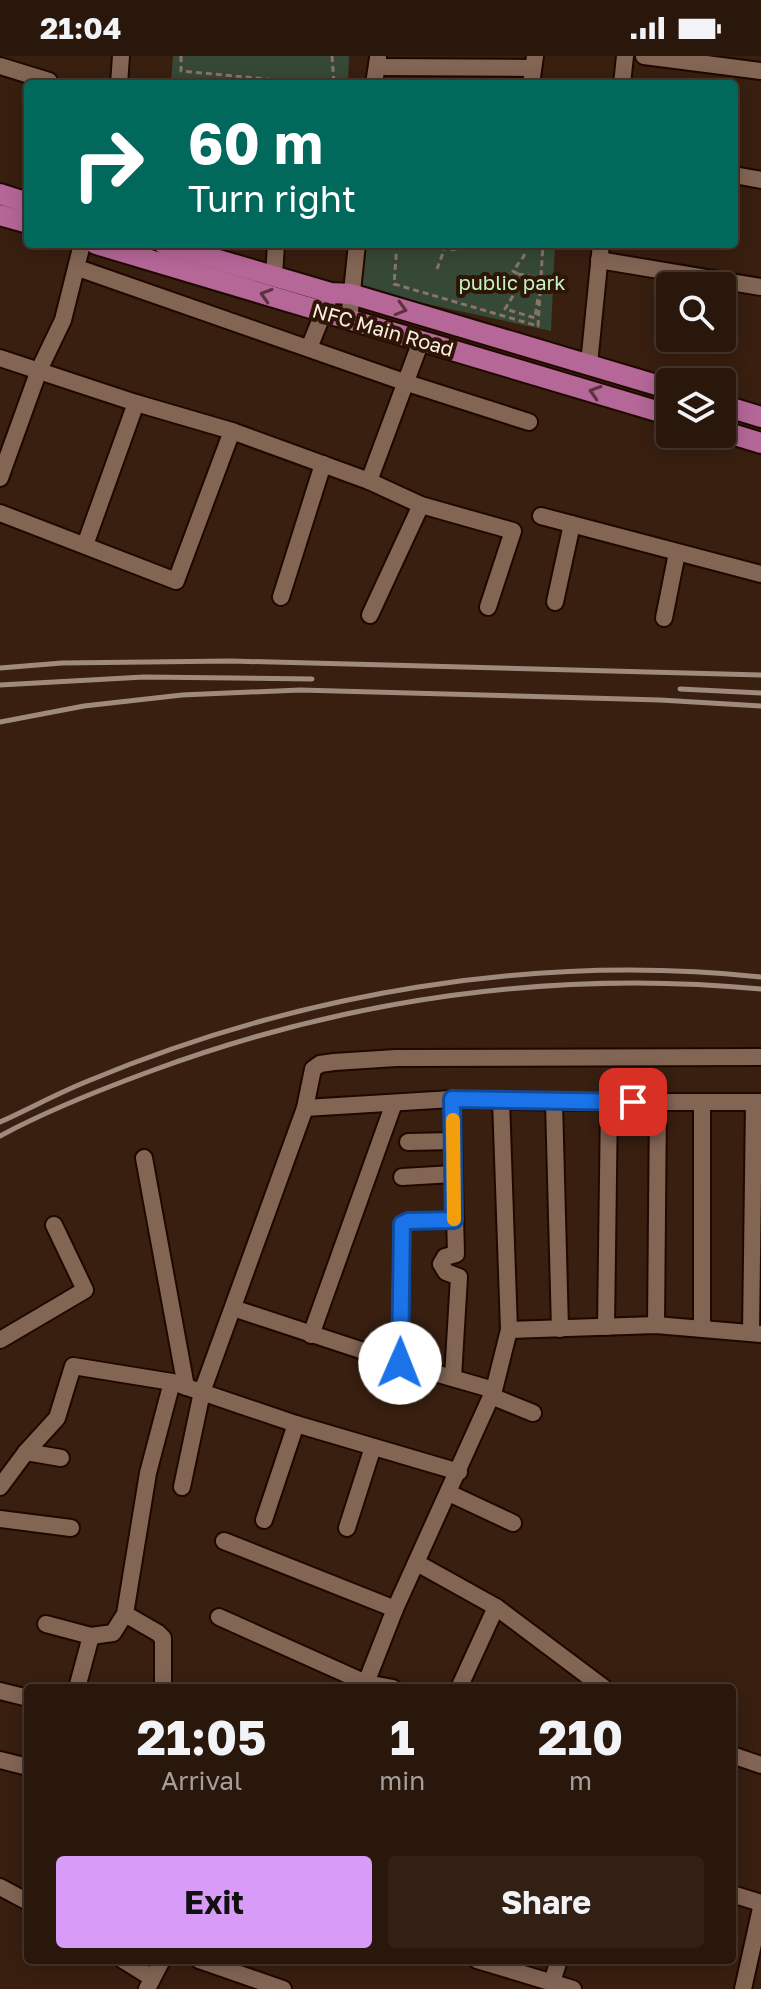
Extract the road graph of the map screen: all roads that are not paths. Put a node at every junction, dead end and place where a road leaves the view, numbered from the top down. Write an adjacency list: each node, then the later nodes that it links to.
1 (121, 56): 9 (street)
2 (625, 56): 10 (street)
3 (644, 56): 7 (street)
4 (0, 66): 8 (street)
5 (376, 69): 6 (street)
6 (533, 69)
7 (761, 71)
8 (46, 80)
9 (119, 80)
10 (622, 80)
11 (738, 176): 12 (street)
12 (761, 180)
13 (0, 194): 14 (main road)
14 (24, 202)
15 (0, 215): 16 (main road)
16 (24, 222)
17 (81, 248): 23 (street)
18 (109, 248): 27 (main road, NFC Main Road, one-way to 18)
19 (178, 248): 24 (main road, NFC Main Road)
20 (276, 248): 24 (street)
21 (356, 248): 26 (street)
22 (600, 252): 25 (street); 32 (street)
23 (78, 268): 30 (street); 33 (street)
24 (274, 276): 26 (main road, NFC Main Road)
25 (761, 287)
26 (341, 293): 27 (street); 28 (street); 32 (main road, NFC Main Road, one-way to 32)
27 (323, 312): 28 (main road, NFC Main Road); 30 (street)
28 (349, 320): 29 (main road, NFC Main Road)
29 (421, 341): 34 (street); 38 (main road, NFC Main Road, one-way to 29)
30 (309, 348): 34 (street)
31 (0, 358): 33 (street)
32 (589, 364): 35 (main road, NFC Main Road)
33 (39, 370): 36 (street); 45 (street)
34 (404, 382): 40 (street); 46 (street)
35 (656, 385)
36 (136, 403): 41 (street); 51 (street)
37 (736, 409): 39 (main road)
38 (656, 411)
39 (761, 417)
40 (529, 422)
41 (232, 431): 44 (street); 51 (street)
42 (736, 435): 43 (main road)
43 (761, 443)
44 (323, 464): 46 (street); 54 (street)
45 (0, 478)
46 (369, 481): 47 (street)
47 (421, 505): 56 (street); 57 (street)
48 (0, 513): 51 (street)
49 (541, 516): 50 (street)
50 (572, 524): 52 (street); 55 (street)
51 (85, 545)
52 (677, 553): 53 (street); 58 (street)
53 (761, 574)
54 (281, 597)
55 (555, 602)
56 (488, 607)
57 (370, 615)
58 (664, 618)
59 (761, 1057): 68 (street)
60 (452, 1099): 61 (street); 67 (street); 69 (street)
61 (501, 1100): 62 (street); 81 (street)
62 (554, 1102): 63 (street); 80 (street)
63 (609, 1102): 64 (street); 78 (street)
64 (658, 1102): 65 (street); 77 (street)
65 (702, 1102): 66 (street); 79 (street)
66 (757, 1102): 82 (street)
67 (394, 1103): 68 (street); 83 (street)
68 (305, 1108): 76 (street)
69 (453, 1141): 70 (street); 72 (street)
70 (408, 1142)
71 (144, 1158): 87 (street)
72 (453, 1174): 73 (street); 74 (street)
73 (402, 1177)
74 (454, 1220): 85 (street); 86 (street)
75 (54, 1225): 84 (street)
76 (233, 1308): 83 (street); 87 (street)
77 (656, 1325): 78 (street); 79 (street)
78 (606, 1327): 80 (street)
79 (702, 1328): 82 (street)
80 (560, 1329): 81 (street)
81 (509, 1330): 88 (street)
82 (756, 1334)
83 (311, 1335): 85 (street)
84 (0, 1340)
85 (400, 1363): 86 (street)
86 (453, 1377): 88 (street)
87 (187, 1387): 90 (street); 92 (street); 96 (street); 107 (street)
88 (492, 1393): 89 (street); 94 (street)
89 (533, 1413)
90 (296, 1424): 91 (street); 99 (street)
91 (373, 1447): 94 (street); 102 (street)
92 (26, 1452): 93 (street); 95 (street)
93 (61, 1458)
94 (459, 1472): 97 (street)
95 (0, 1487)
96 (182, 1487)
97 (449, 1493): 100 (street); 104 (street)
98 (0, 1519): 101 (street)
99 (264, 1520)
100 (513, 1523)
101 (71, 1528)
102 (347, 1528)
103 (224, 1541): 106 (street)
104 (417, 1563): 105 (street); 106 (street)
105 (496, 1607): 115 (street); 116 (street)
106 (395, 1609): 114 (street)
107 (125, 1614): 110 (street); 112 (street)
108 (219, 1617): 113 (street)
109 (46, 1624): 110 (street)
110 (91, 1636): 111 (street)
111 (78, 1684)
112 (163, 1684)
113 (363, 1684)
114 (365, 1684)
115 (461, 1684)
116 (599, 1684)
117 (0, 1691): 118 (street)
118 (24, 1697)
119 (736, 1756): 121 (street)
120 (0, 1760): 122 (street)
121 (761, 1765)
122 (24, 1766)
123 (0, 1887): 125 (street)
124 (736, 1896): 126 (street)
125 (24, 1900)
126 (761, 1905): 136 (street)
127 (128, 1964): 133 (street)
128 (160, 1964): 133 (street)
129 (211, 1964): 134 (street)
130 (491, 1964): 132 (street)
131 (558, 1964): 132 (street)
132 (552, 1982): 135 (street)
133 (150, 1984)
134 (283, 1989)
135 (573, 1989)
136 (743, 1989)

